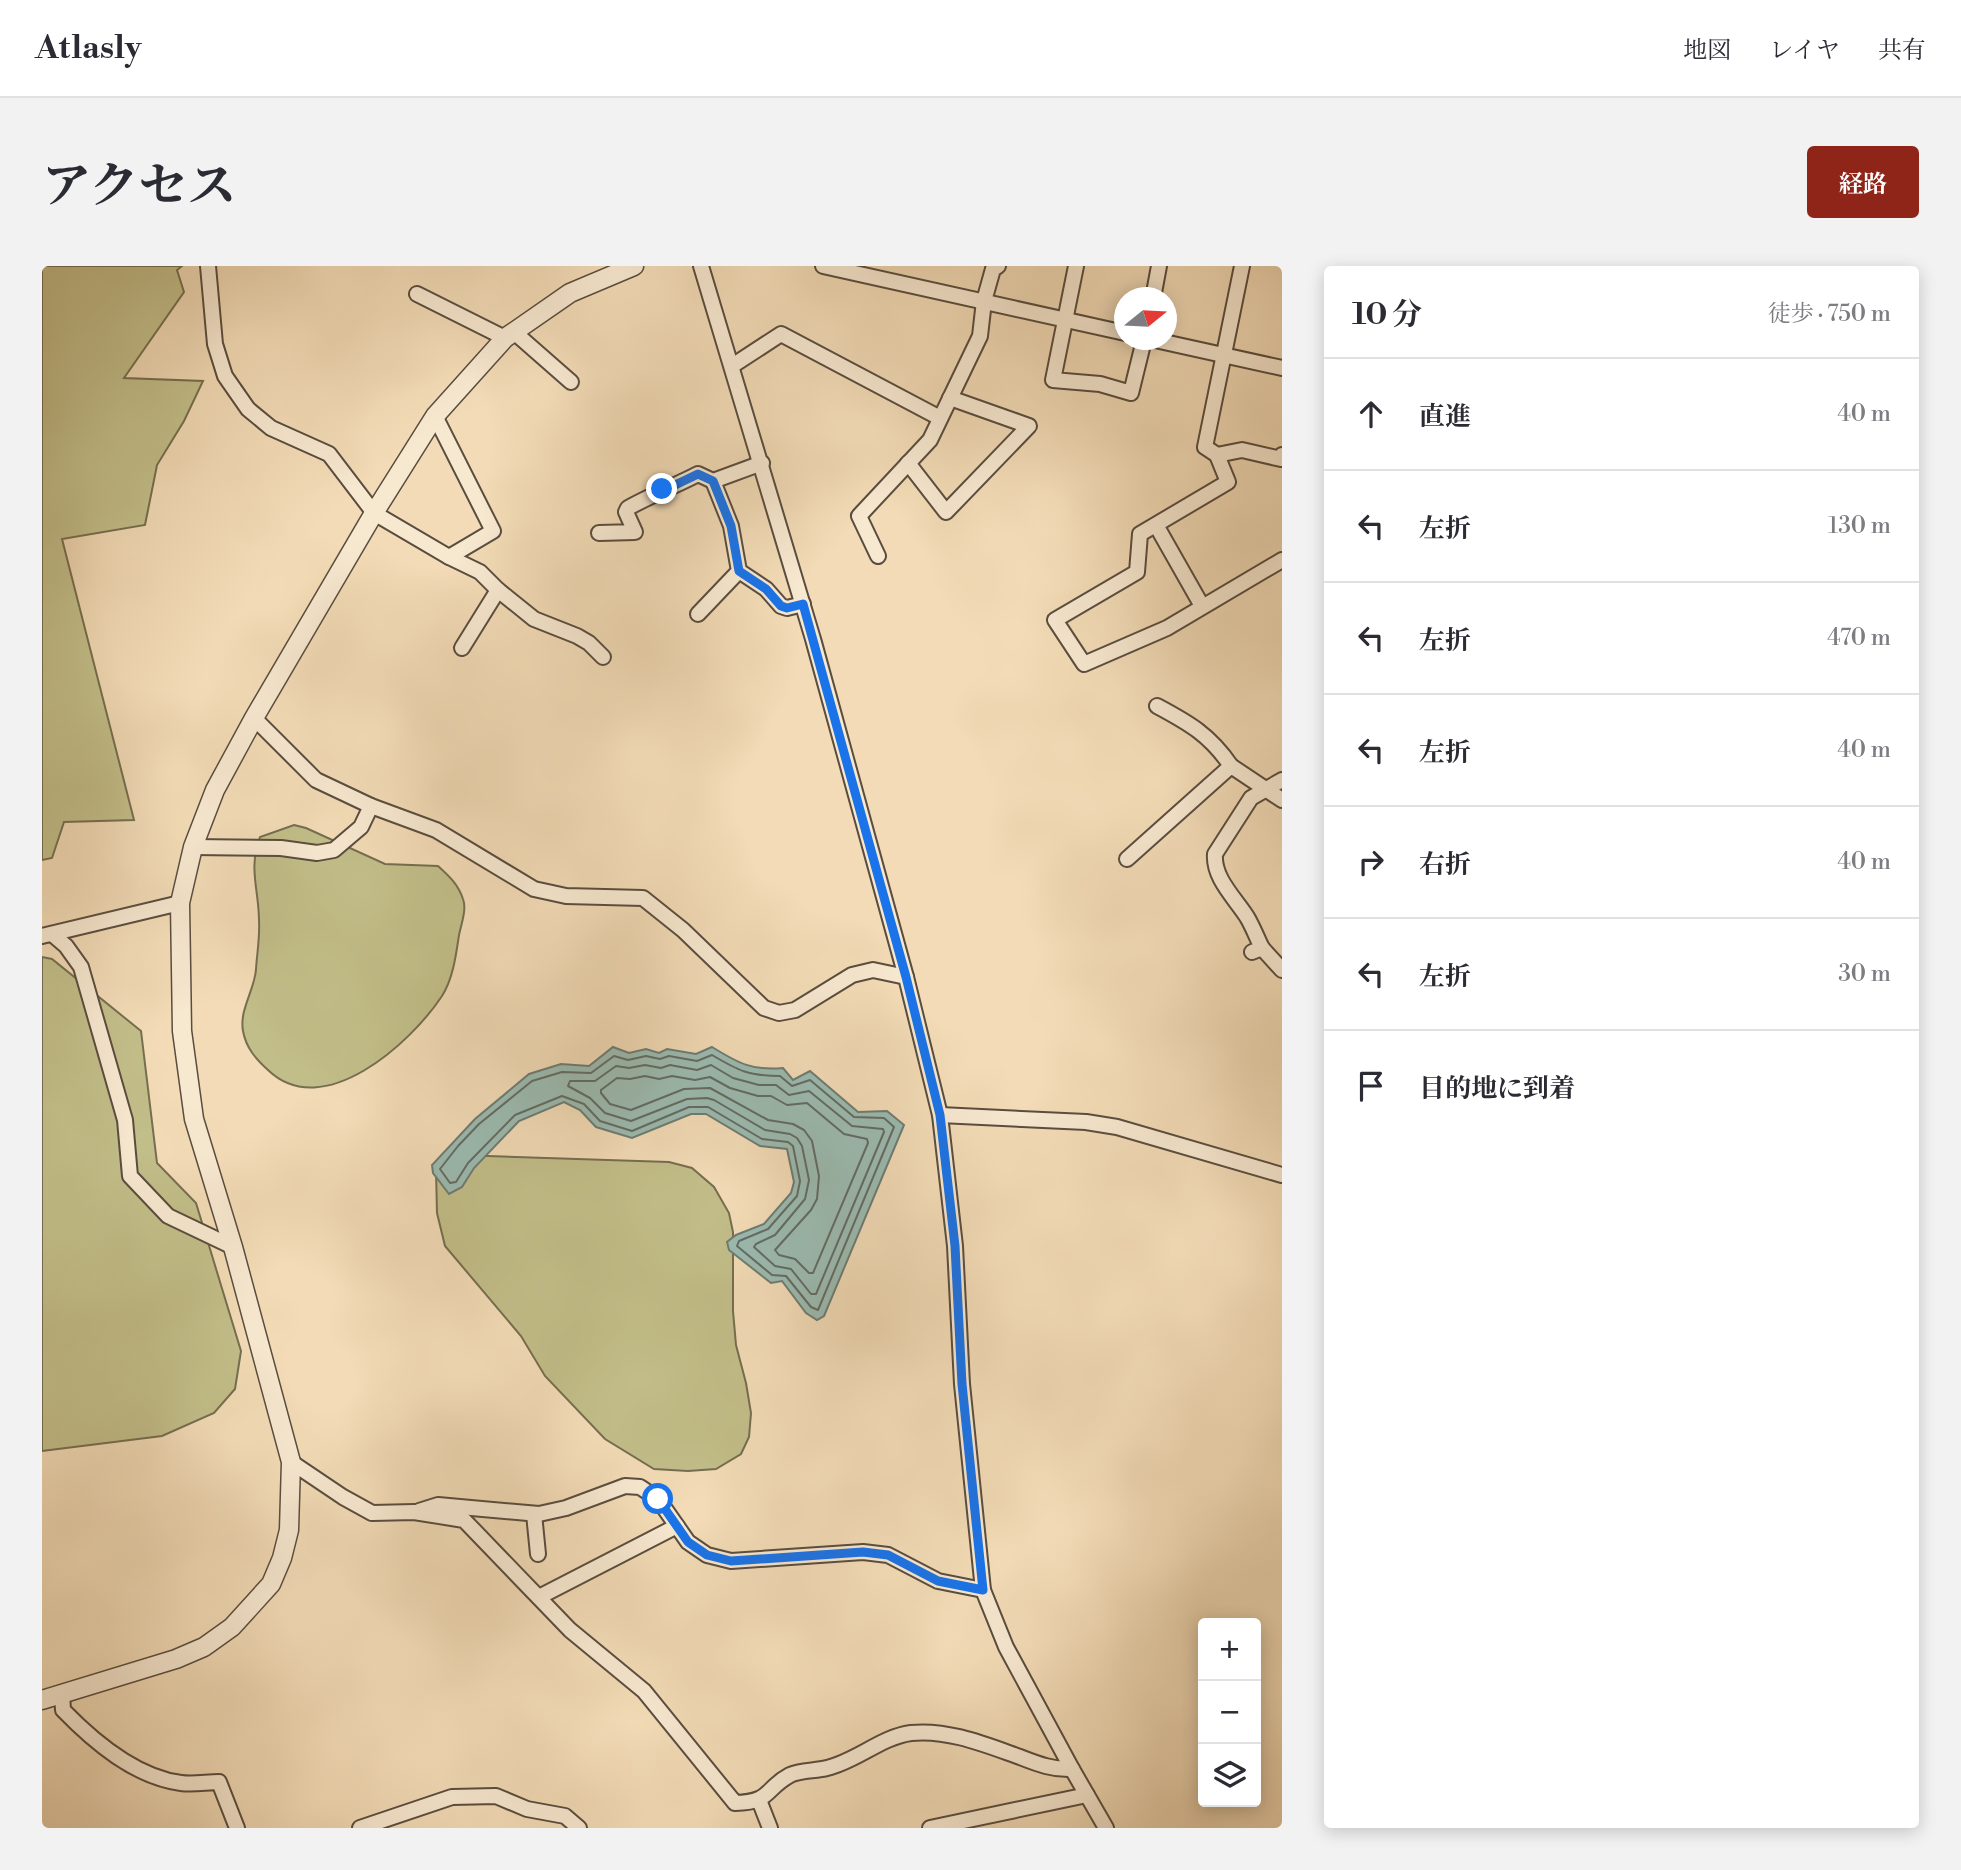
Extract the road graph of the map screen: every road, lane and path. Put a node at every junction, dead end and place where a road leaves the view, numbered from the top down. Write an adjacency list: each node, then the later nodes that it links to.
1 (208, 266): 29 (street)
2 (634, 266): 14 (street)
3 (701, 266): 18 (street)
4 (823, 266): 11 (street)
5 (998, 266): 11 (street)
6 (1076, 266): 12 (street)
7 (1159, 266): 9 (street)
8 (1242, 266): 17 (street)
9 (1155, 287)
10 (417, 294): 14 (street)
11 (984, 301): 12 (street); 21 (street)
12 (1065, 319): 13 (street); 16 (street)
13 (1114, 330)
14 (509, 335): 20 (street); 22 (street)
15 (1177, 345): 17 (street)
16 (1142, 350)
17 (1224, 355): 19 (street); 24 (street)
18 (732, 366): 23 (street); 26 (street)
19 (1282, 368)
20 (571, 382)
21 (950, 398): 23 (street); 27 (street)
22 (435, 416): 29 (street); 33 (street)
23 (940, 418): 27 (street)
24 (1217, 455): 25 (street); 30 (street)
25 (1282, 455)
26 (762, 463): 28 (street); 37 (street)
27 (908, 463): 32 (street)
28 (713, 481): 31 (street); 35 (street)
29 (374, 513): 33 (street); 43 (street)
30 (1156, 525): 38 (street); 38 (street)
31 (599, 533)
32 (878, 556)
33 (449, 557): 36 (street)
34 (1282, 560): 38 (street)
35 (739, 571): 37 (street); 39 (street)
36 (498, 590): 40 (street); 41 (street)
37 (803, 604): 54 (street)
38 (1202, 606)
39 (698, 614)
40 (462, 648)
41 (603, 657)
42 (1157, 706): 44 (street)
43 (254, 718): 48 (street); 49 (street)
44 (1231, 766): 46 (street); 50 (street)
45 (1282, 780): 46 (street)
46 (1265, 789): 47 (street); 53 (street)
47 (1282, 800)
48 (371, 806): 49 (street); 54 (street)
49 (193, 847): 51 (street)
50 (1127, 859)
51 (180, 903): 52 (street); 57 (street)
52 (47, 935): 57 (street)
53 (1282, 970)
54 (906, 977): 55 (street)
55 (940, 1115): 56 (street); 63 (street)
56 (1282, 1175)
57 (233, 1247): 58 (street)
58 (291, 1462): 59 (street); 65 (street)
59 (414, 1512): 60 (street); 64 (street)
60 (534, 1514): 61 (street); 62 (street)
61 (677, 1526): 63 (street); 64 (street)
62 (538, 1554)
63 (983, 1590): 67 (street)
64 (539, 1597): 69 (street)
65 (62, 1693): 66 (street); 70 (street)
66 (42, 1700)
67 (1072, 1769): 68 (street); 69 (street)
68 (1087, 1795): 74 (street); 75 (street)
69 (759, 1800): 73 (street)
70 (237, 1828)
71 (360, 1828): 72 (street)
72 (579, 1828)
73 (770, 1828)
74 (930, 1828)
75 (1106, 1828)

